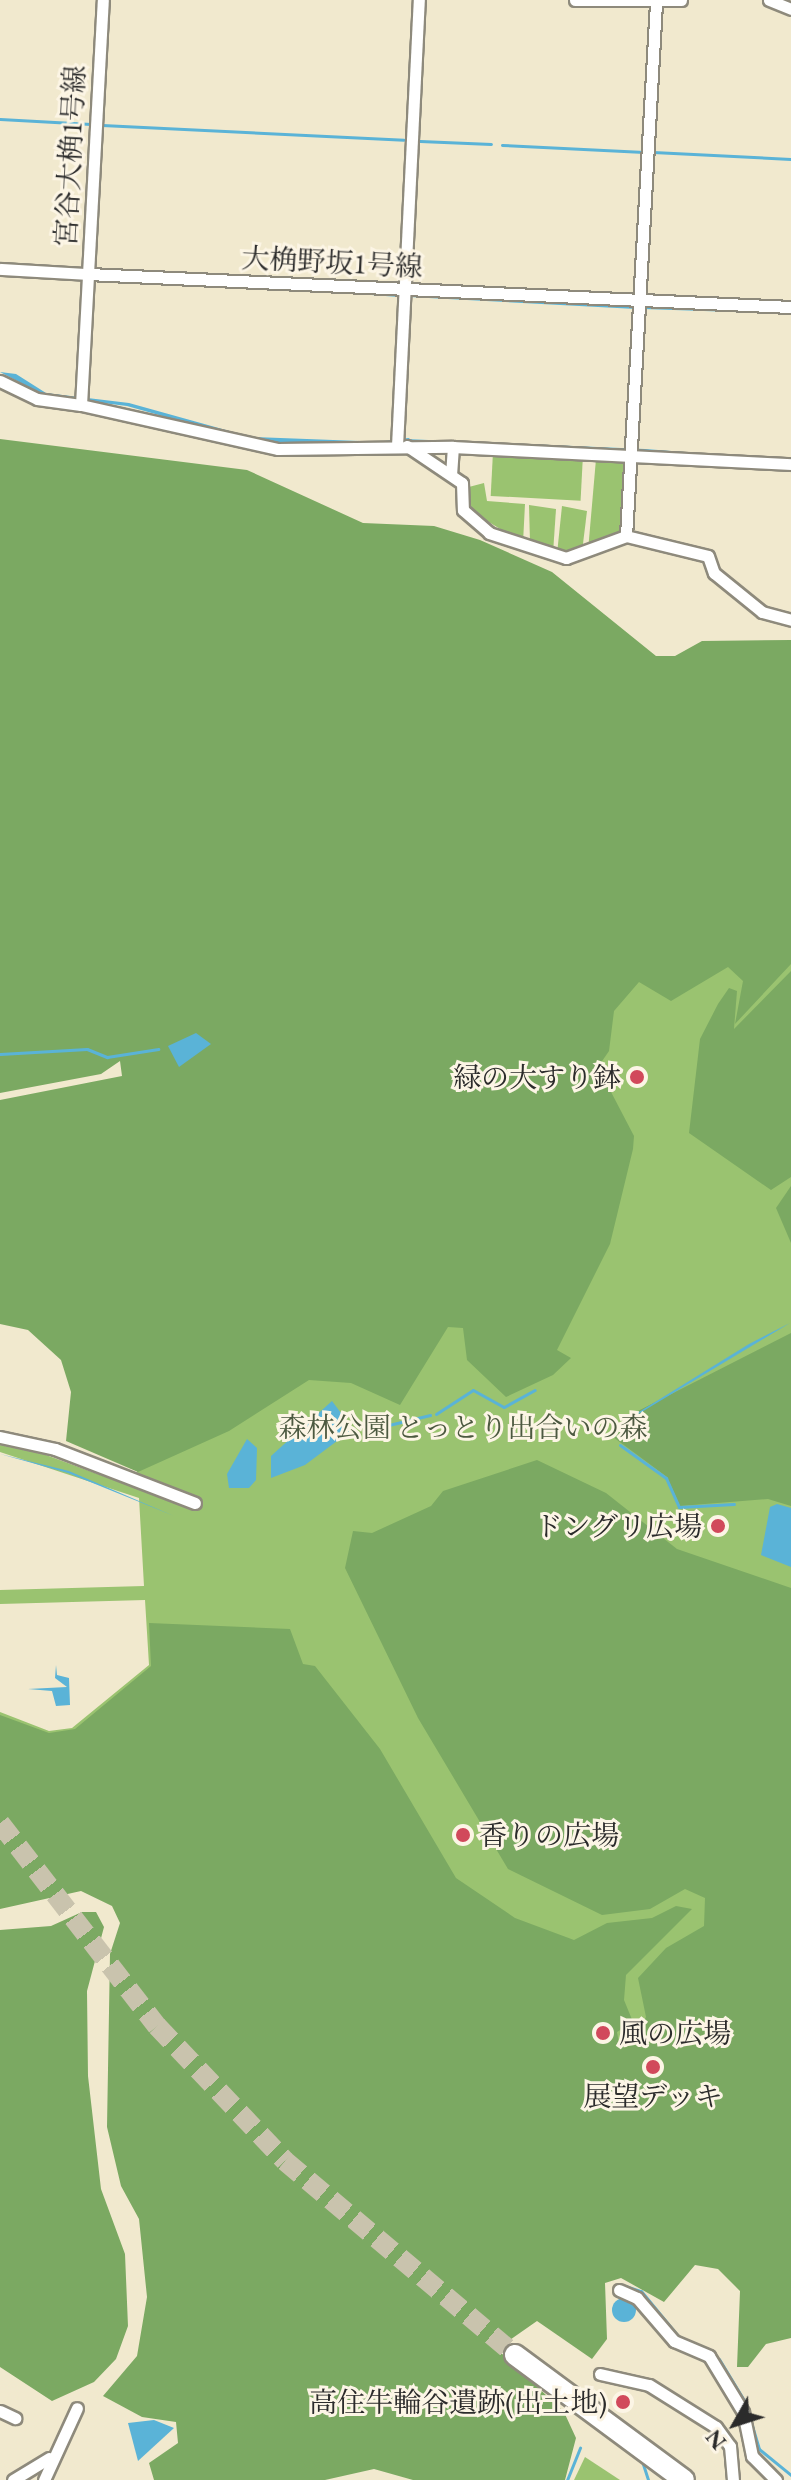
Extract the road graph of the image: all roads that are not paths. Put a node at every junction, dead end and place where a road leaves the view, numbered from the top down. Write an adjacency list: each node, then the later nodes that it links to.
1 (103, 0): 9 (street, 宮谷大桷1号線)
2 (419, 0): 10 (street)
3 (575, 0): 6 (street)
4 (681, 0): 6 (street)
5 (769, 0): 7 (street)
6 (656, 3): 11 (street)
7 (791, 9)
8 (0, 269): 9 (street, 宮谷大桷1号線)
9 (88, 274): 10 (street, 大桷野坂1号線); 14 (street)
10 (404, 290): 11 (street, 大桷野坂1号線); 15 (street)
11 (640, 302): 12 (street, 大桷野坂1号線); 17 (street)
12 (791, 307)
13 (0, 381): 14 (street)
14 (81, 405): 15 (street)
15 (401, 446): 16 (street); 19 (street)
16 (453, 447): 17 (street); 19 (street)
17 (631, 456): 18 (street); 20 (street)
18 (791, 464)
19 (451, 475): 20 (street)
20 (626, 536): 21 (street)
21 (791, 620)
22 (0, 1437): 23 (street)
23 (195, 1503)
24 (619, 2290): 37 (street)
25 (513, 2358): 30 (highway)
26 (600, 2374): 36 (street)
27 (77, 2408): 31 (street)
28 (0, 2411): 29 (street)
29 (15, 2418)
30 (598, 2421): 34 (highway); 35 (highway)
31 (49, 2458): 32 (street); 33 (street)
32 (13, 2480)
33 (44, 2480)
34 (673, 2480)
35 (684, 2480)
36 (733, 2480)
37 (776, 2480)

